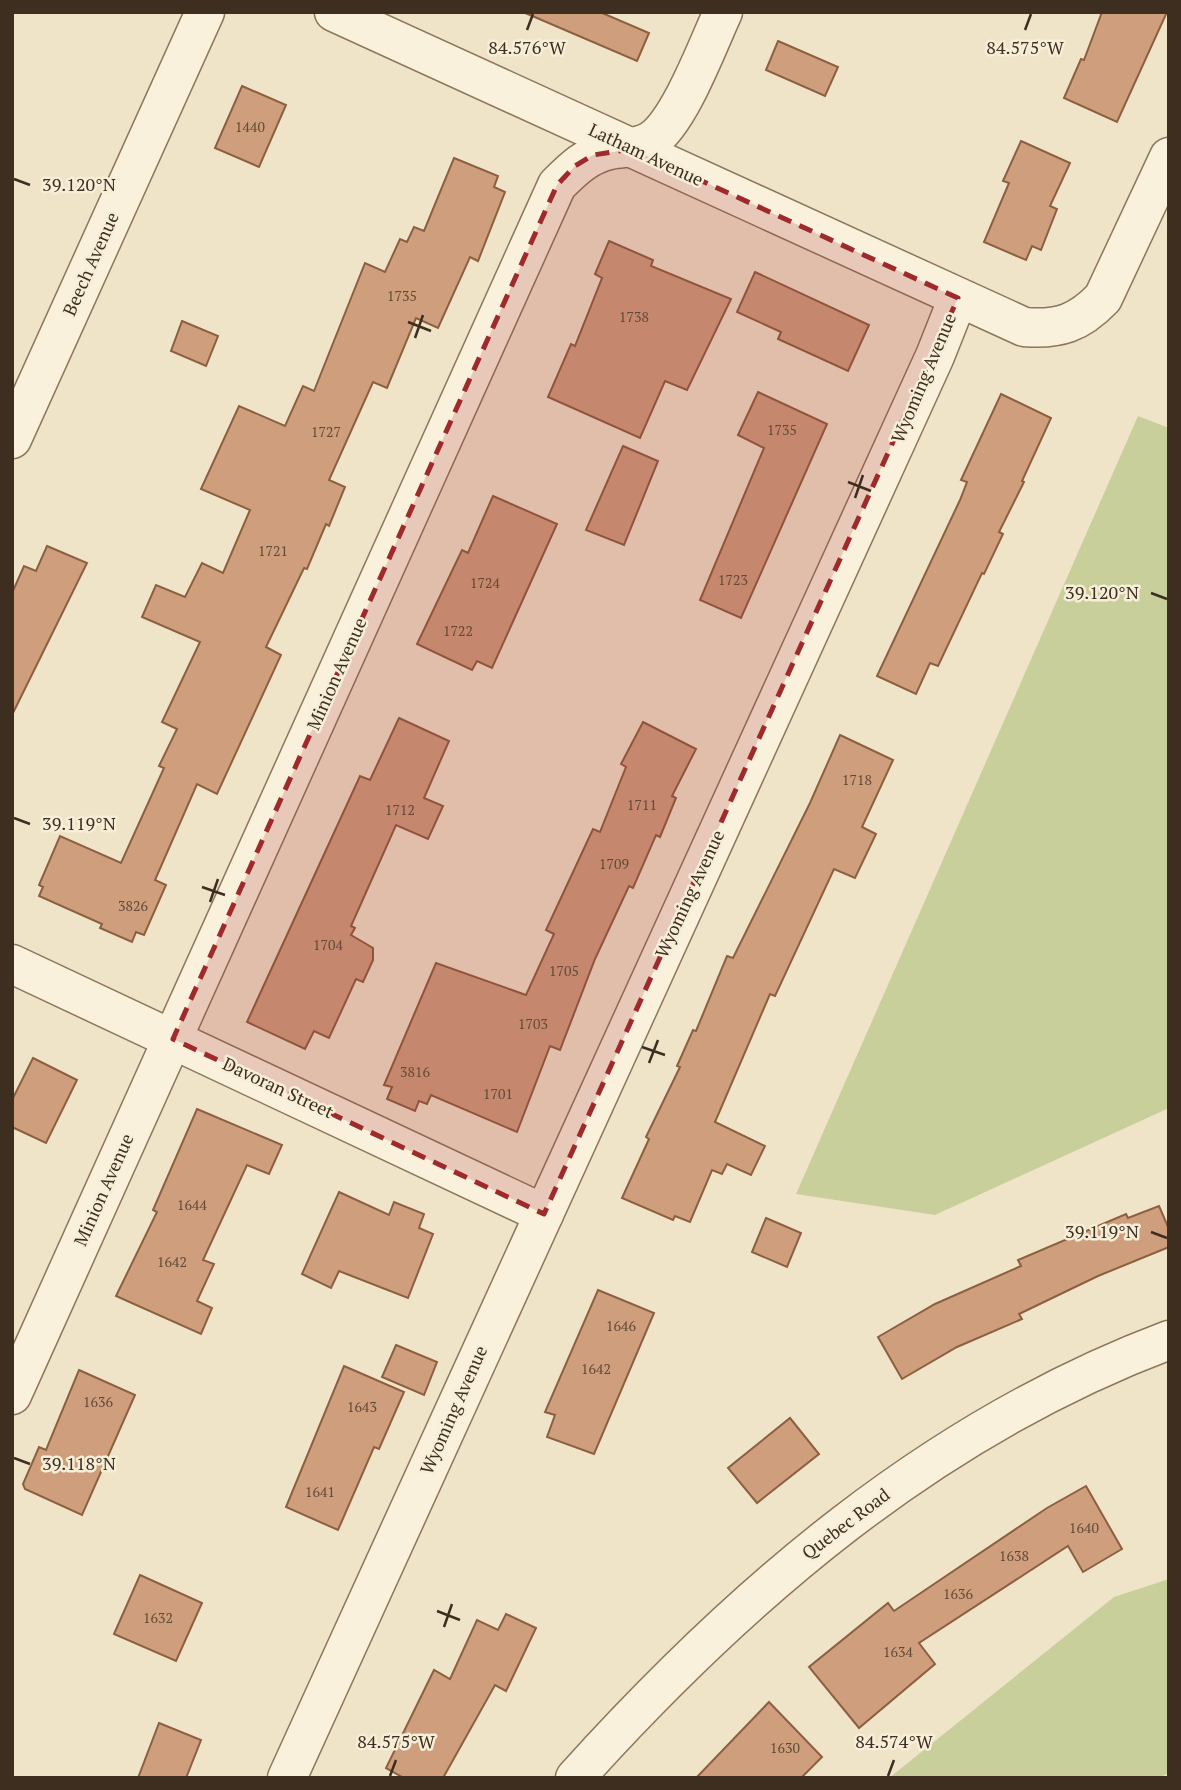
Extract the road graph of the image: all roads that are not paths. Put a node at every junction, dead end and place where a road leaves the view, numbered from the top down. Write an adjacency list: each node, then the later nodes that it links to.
1 (205, 12): 7 (street, Beech Avenue)
2 (334, 12): 4 (street, Latham Avenue)
3 (723, 12): 4 (street, Minion Avenue)
4 (632, 149): 6 (street, Latham Avenue); 9 (street, Minion Avenue)
5 (1169, 157): 6 (street, Wyoming Avenue)
6 (958, 298): 10 (street, Wyoming Avenue)
7 (12, 439)
8 (12, 964): 9 (street, Davoran Street)
9 (173, 1038): 10 (street, Davoran Street); 12 (street, Minion Avenue)
10 (544, 1214): 13 (street, Wyoming Avenue)
11 (1169, 1340): 14 (street, Quebec Road)
12 (12, 1395)
13 (287, 1778)
14 (575, 1778)

